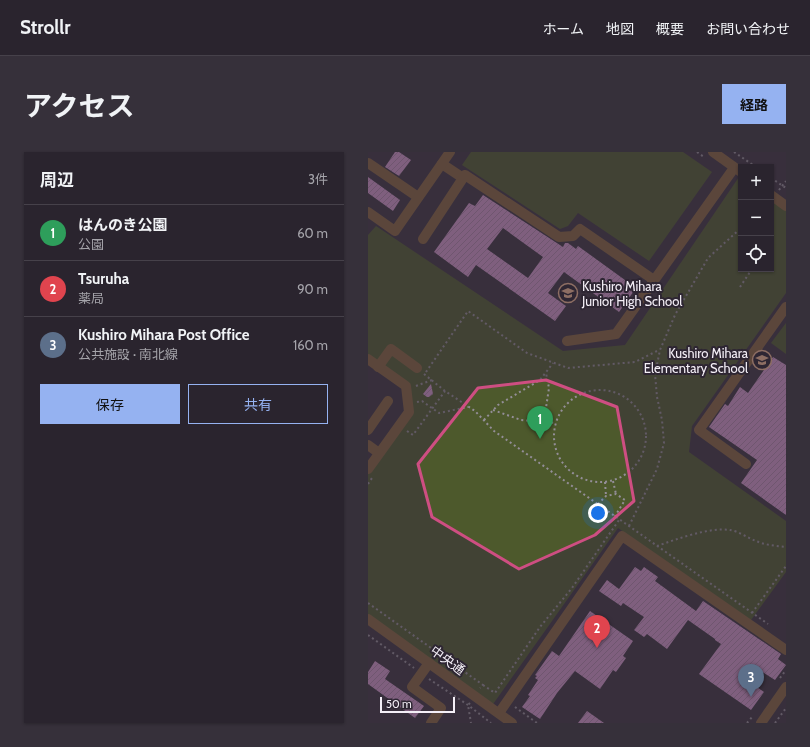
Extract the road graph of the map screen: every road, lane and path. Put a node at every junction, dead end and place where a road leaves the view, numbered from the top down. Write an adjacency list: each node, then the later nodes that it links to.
1 (450, 152): 5 (street)
2 (713, 152): 7 (street)
3 (734, 152): 6 (path)
4 (368, 163): 11 (street)
5 (442, 164): 8 (street); 11 (street)
6 (752, 164)
7 (738, 170): 18 (street)
8 (463, 178): 16 (street); 18 (street)
9 (774, 180): 10 (path)
10 (786, 188)
11 (418, 197): 14 (street)
12 (774, 197): 13 (street)
13 (786, 206)
14 (368, 212)
15 (738, 232): 22 (path)
16 (423, 239)
17 (750, 272): 19 (path)
18 (654, 280): 21 (street)
19 (740, 287)
20 (786, 307): 45 (street)
21 (567, 341)
22 (660, 350): 24 (path); 54 (path)
23 (368, 359): 25 (street)
24 (553, 363): 27 (path); 28 (path)
25 (378, 366): 26 (street); 44 (street)
26 (417, 368)
27 (546, 372): 35 (path); 38 (path)
28 (432, 380): 29 (path); 30 (path)
29 (411, 388)
30 (445, 391): 33 (path); 34 (path)
31 (388, 401): 41 (street)
32 (415, 403): 34 (path)
33 (470, 407): 34 (path); 37 (path)
34 (432, 408): 39 (path)
35 (493, 410): 37 (path); 38 (path)
36 (419, 419): 39 (path)
37 (484, 420): 51 (path)
38 (544, 421): 40 (path)
39 (423, 422): 42 (path)
40 (556, 423): 47 (path); 48 (path)
41 (368, 430)
42 (406, 430)
43 (368, 445): 44 (street)
44 (379, 453): 46 (street)
45 (746, 464)
46 (368, 469)
47 (612, 481): 48 (path); 49 (path)
48 (605, 482): 50 (path)
49 (616, 494): 50 (path); 52 (path)
50 (606, 496): 51 (path)
51 (598, 504): 52 (path)
52 (615, 516): 53 (path)
53 (620, 519): 54 (path); 64 (path)
54 (629, 526): 55 (path)
55 (657, 546): 56 (path); 59 (path)
56 (786, 547)
57 (786, 566): 59 (path)
58 (368, 602): 64 (path)
59 (752, 612): 61 (path)
60 (368, 620): 63 (street, 中央通)
61 (769, 625)
62 (786, 650): 67 (street)
63 (429, 663): 66 (street, 中央通); 70 (street)
64 (483, 685): 66 (path)
65 (786, 687): 73 (street)
66 (474, 696): 69 (street, 中央通); 71 (path)
67 (507, 701): 69 (street); 72 (path)
68 (786, 708): 74 (path)
69 (505, 719)
70 (431, 723)
71 (471, 723)
72 (537, 723)
73 (761, 723)
74 (775, 723)

